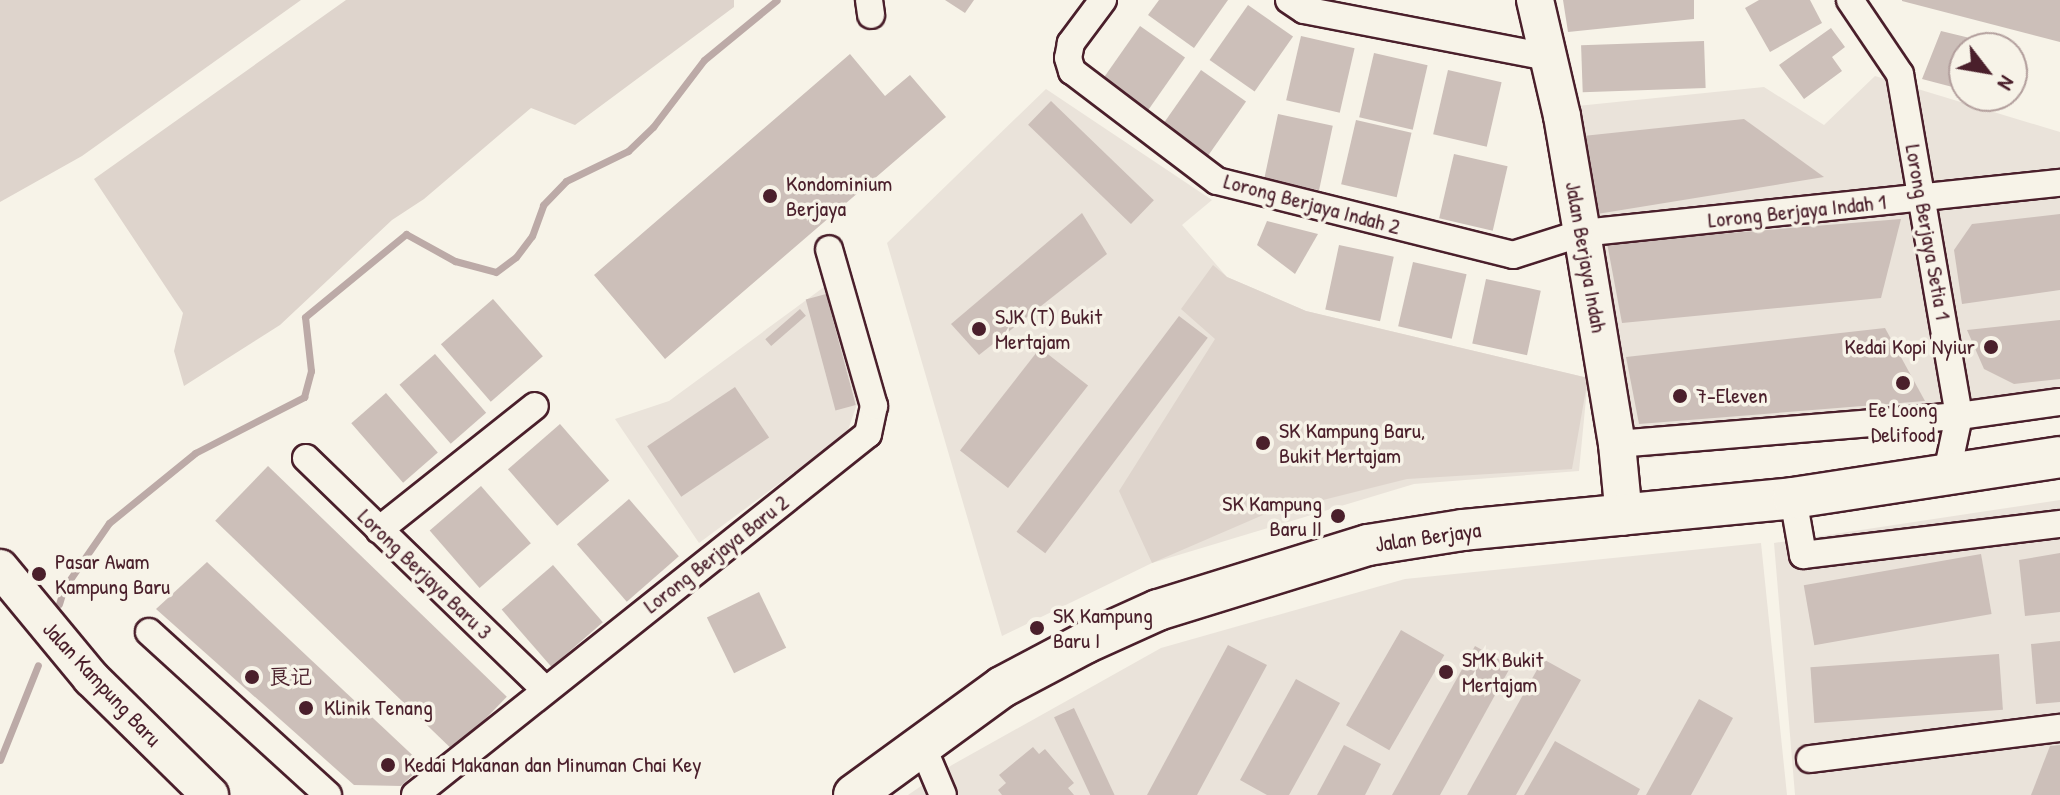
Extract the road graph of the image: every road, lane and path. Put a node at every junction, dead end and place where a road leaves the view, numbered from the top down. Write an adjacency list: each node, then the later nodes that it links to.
1 (1103, 0): 8 (street, Lorong Berjaya Indah 2)
2 (1289, 0): 5 (street)
3 (1535, 0): 5 (street, Jalan Berjaya Indah)
4 (1850, 0): 7 (street, Lorong Berjaya Setia 1)
5 (1548, 57): 8 (street, Jalan Berjaya Indah)
6 (2060, 183): 7 (street, Lorong Berjaya Indah 1)
7 (1922, 198): 8 (street, Lorong Berjaya Indah 1); 12 (street, Lorong Berjaya Setia 1)
8 (1582, 233): 13 (street, Jalan Berjaya Indah)
9 (829, 249): 23 (street, Lorong Berjaya Baru 2)
10 (2060, 402): 12 (street)
11 (535, 406): 20 (street)
12 (1959, 416): 13 (street); 16 (street, Lorong Berjaya Setia 1)
13 (1617, 444): 18 (street, Jalan Berjaya Indah)
14 (306, 458): 20 (street, Lorong Berjaya Baru 3)
15 (2050, 461): 16 (main road, Jalan Berjaya)
16 (1946, 477): 17 (main road, Jalan Berjaya)
17 (1793, 498): 18 (main road, Jalan Berjaya); 19 (street)
18 (1624, 517): 25 (main road, Jalan Berjaya)
19 (2060, 524)
20 (379, 530): 23 (street, Lorong Berjaya Baru 3)
21 (0, 568): 27 (street, Jalan Kampung Baru)
22 (149, 632): 28 (street)
23 (545, 690): 29 (street, Lorong Berjaya Baru 2)
24 (2060, 728): 26 (street)
25 (921, 743): 30 (main road, Jalan Berjaya); 31 (street)
26 (1810, 759)
27 (210, 795)
28 (328, 795)
29 (415, 795)
30 (854, 795)
31 (943, 795)

